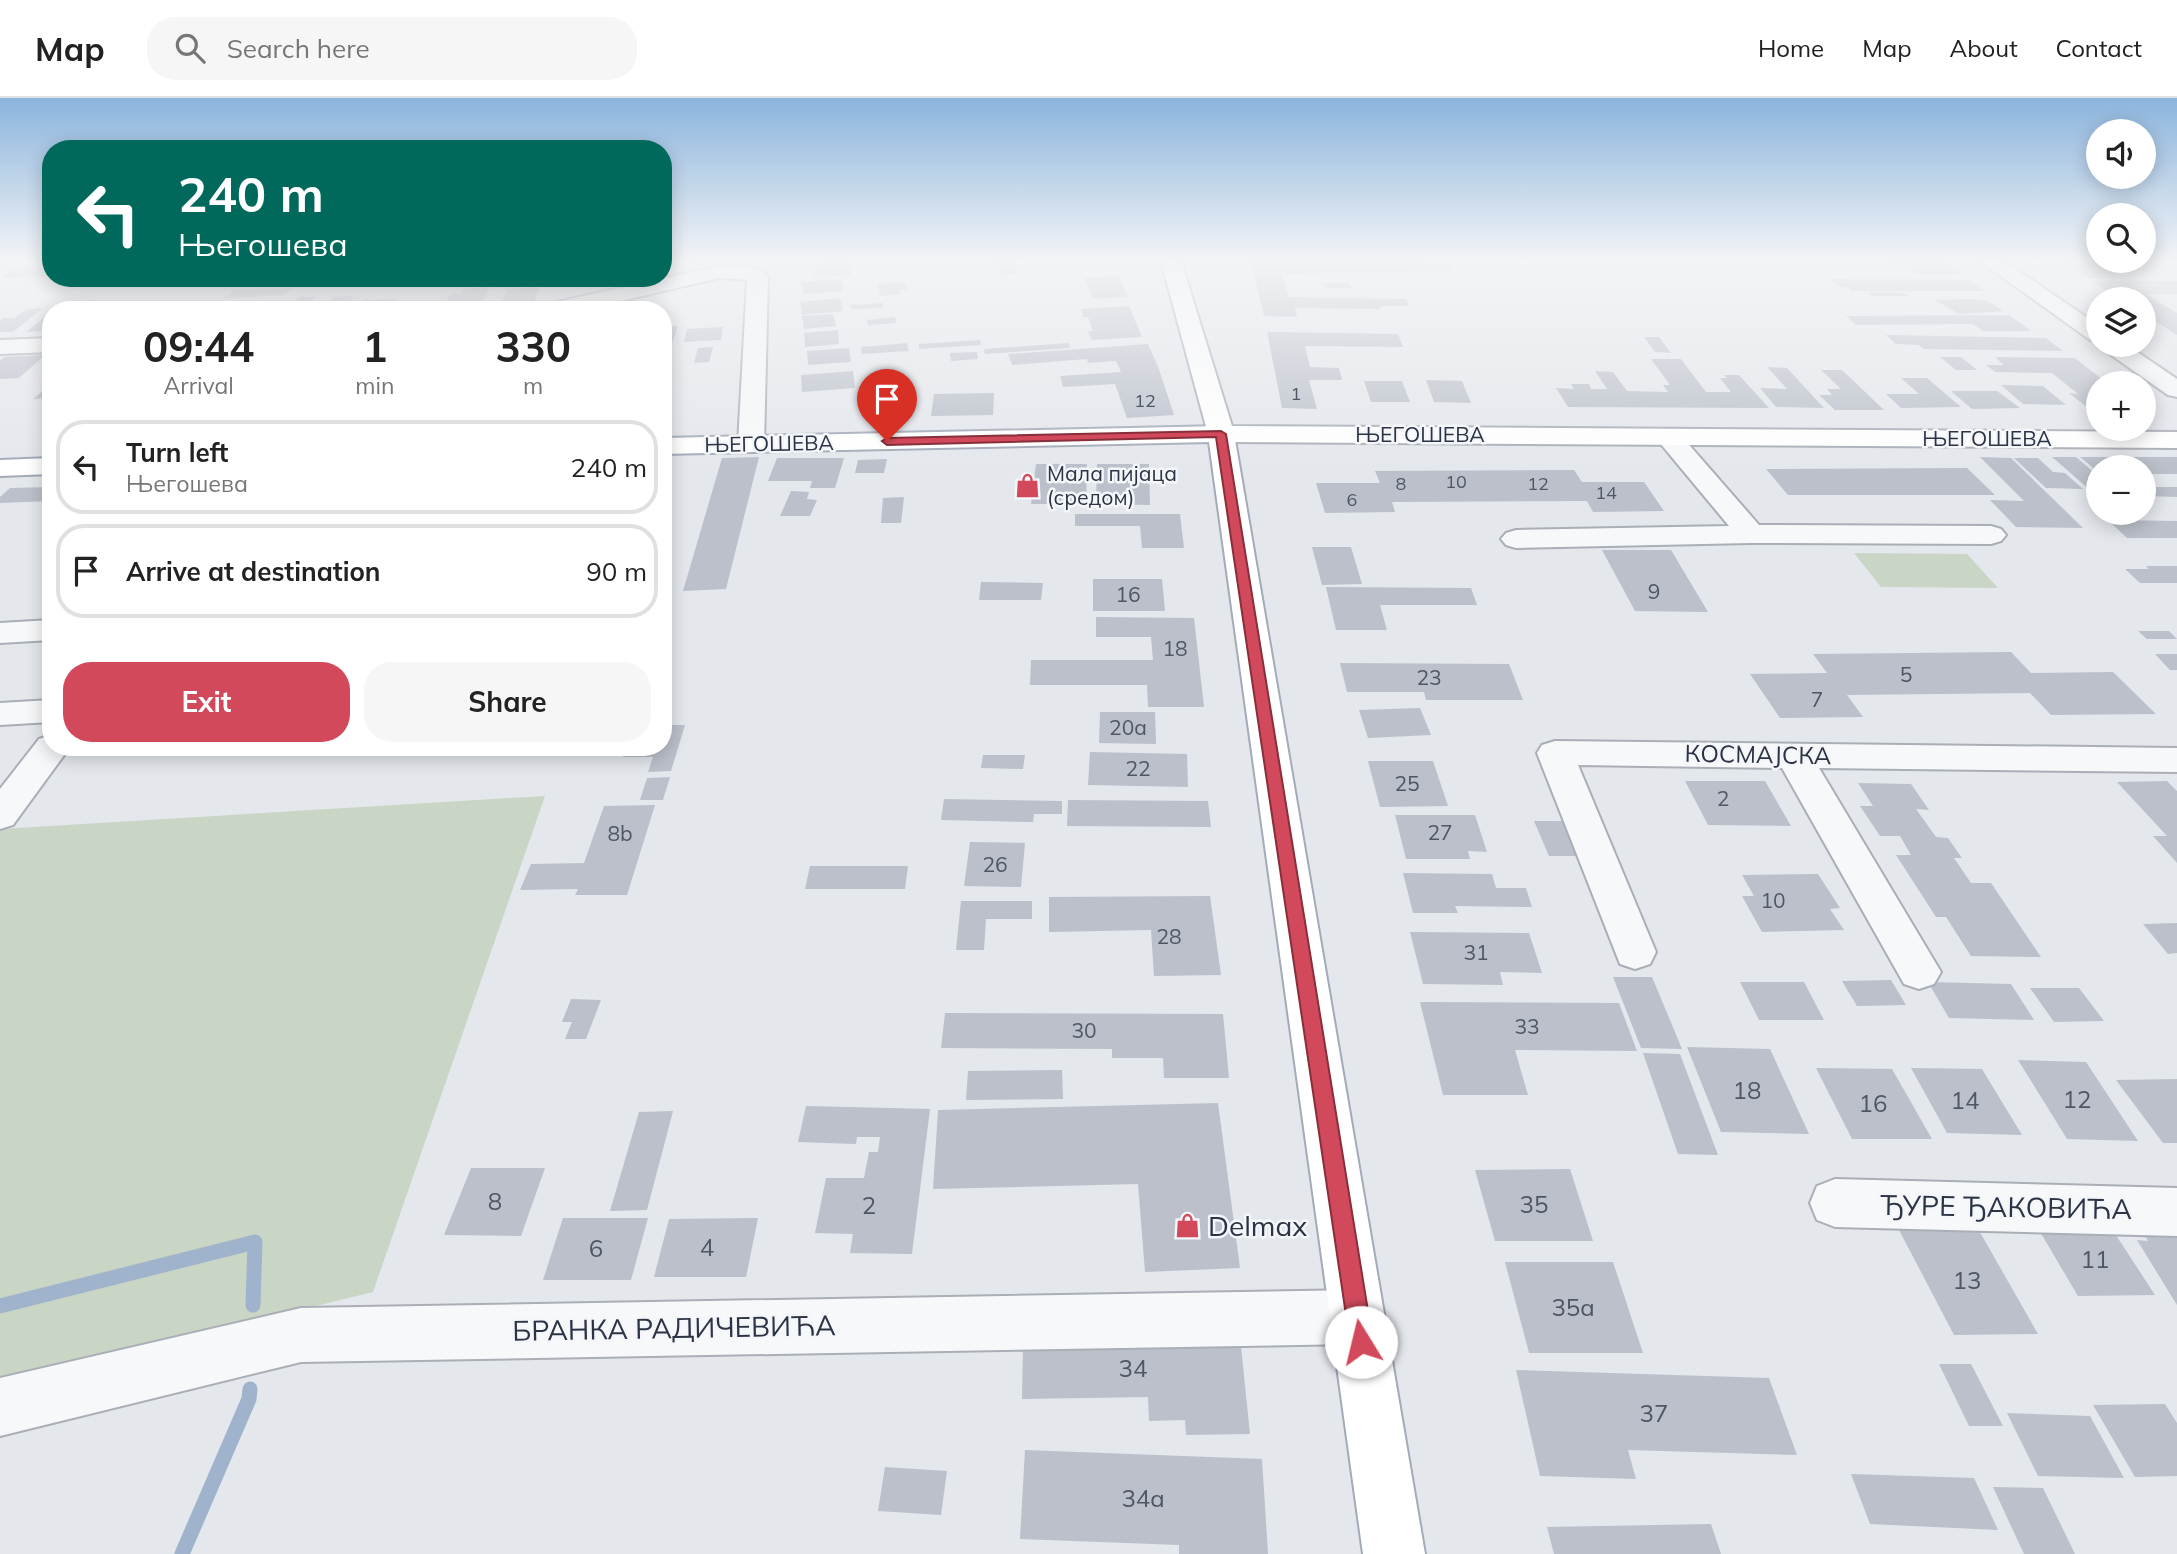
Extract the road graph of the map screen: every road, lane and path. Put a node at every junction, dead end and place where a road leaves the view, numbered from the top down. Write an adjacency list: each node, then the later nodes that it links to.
1 (756, 329): 10 (street)
2 (1191, 329): 7 (main road)
3 (42, 346): 4 (street)
4 (0, 348)
5 (2129, 357): 6 (street)
6 (2177, 390)
7 (1221, 434): 8 (main road, ЊЕГОШЕВА); 10 (main road, ЊЕГОШЕВА); 29 (main road)
8 (1668, 437): 9 (main road, ЊЕГОШЕВА); 14 (street)
9 (2177, 440)
10 (751, 444): 11 (main road, ЊЕГОШЕВА)
11 (672, 446)
12 (42, 466): 13 (main road)
13 (0, 468)
14 (1751, 534): 15 (street); 16 (street)
15 (1992, 535)
16 (1516, 539)
17 (42, 631): 18 (street)
18 (0, 633)
19 (42, 711): 20 (street)
20 (0, 713)
21 (44, 756): 24 (street)
22 (1794, 756): 23 (street, КОСМАЈСКА); 25 (street, КОСМАЈСКА); 26 (street)
23 (2177, 761)
24 (0, 816)
25 (1635, 952)
26 (1919, 972)
27 (1835, 1203): 28 (street, ЂУРЕ ЂАКОВИЋА)
28 (2177, 1212)
29 (1357, 1317): 30 (street, БРАНКА РАДИЧЕВИЋА); 31 (main road)
30 (0, 1408)
31 (1394, 1554)

